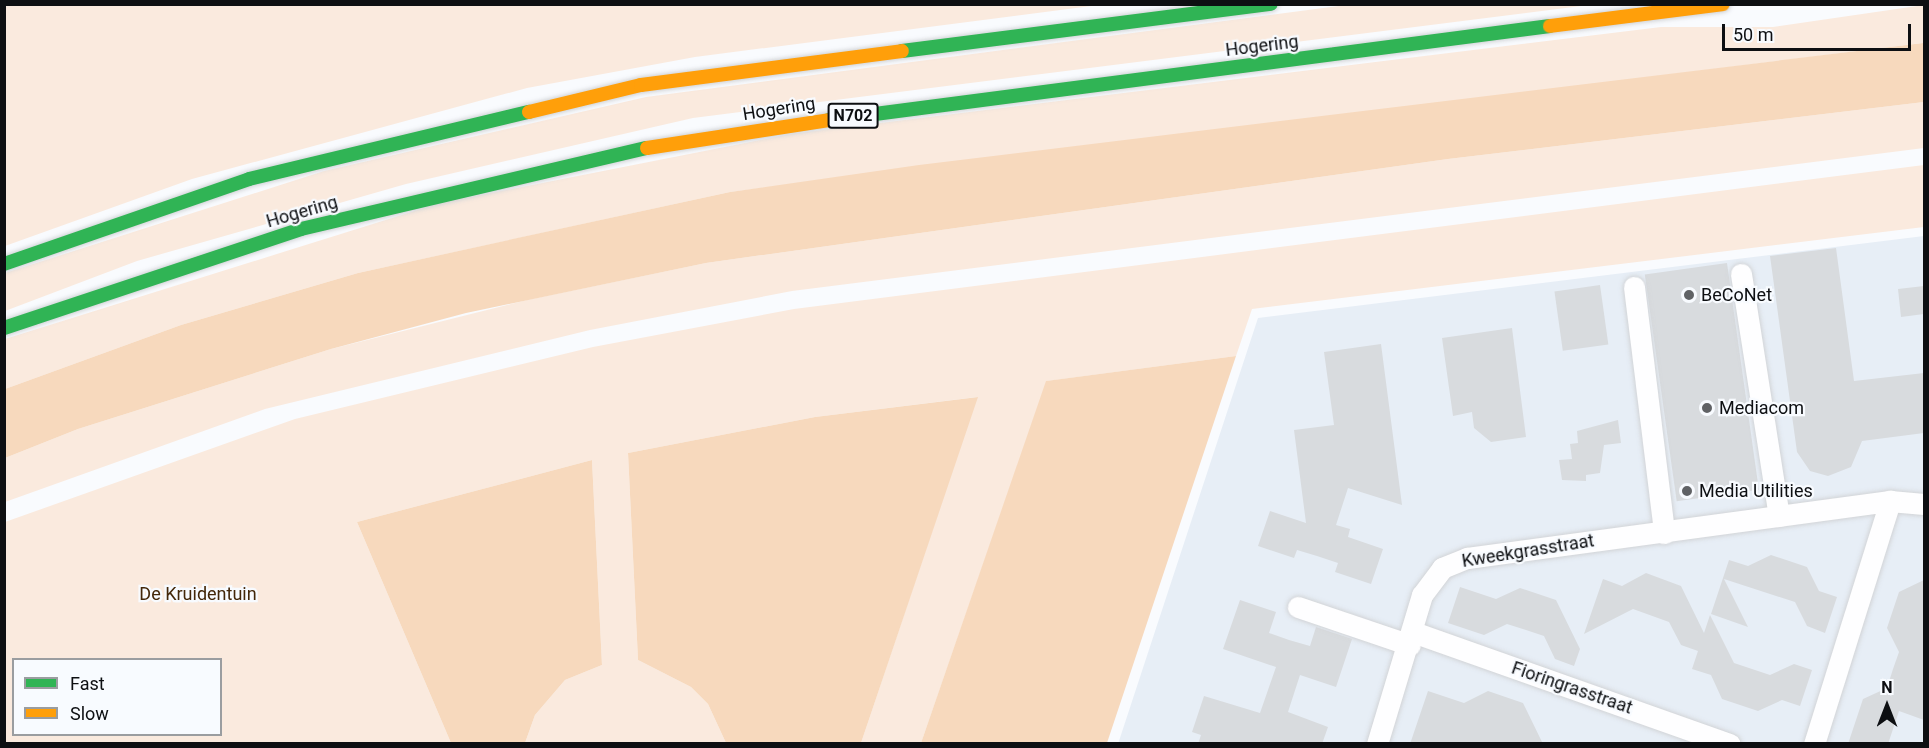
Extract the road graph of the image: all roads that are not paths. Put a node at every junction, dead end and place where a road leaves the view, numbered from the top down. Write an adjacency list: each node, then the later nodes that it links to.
1 (1271, 4): 3 (highway)
2 (1722, 4): 6 (highway, Hogering / N702)
3 (4, 264)
4 (1741, 274): 9 (street)
5 (1634, 287): 10 (street)
6 (4, 328)
7 (1890, 501): 8 (street, Kweekgrasstraat); 9 (street, Kweekgrasstraat); 15 (street)
8 (1924, 504)
9 (1779, 516): 10 (street, Kweekgrasstraat)
10 (1664, 533): 12 (street, Kweekgrasstraat)
11 (1298, 607): 12 (street)
12 (1412, 638): 13 (street, Kweekgrasstraat); 14 (street, Fioringrasstraat)
13 (1377, 744)
14 (1730, 744)
15 (1814, 744)

